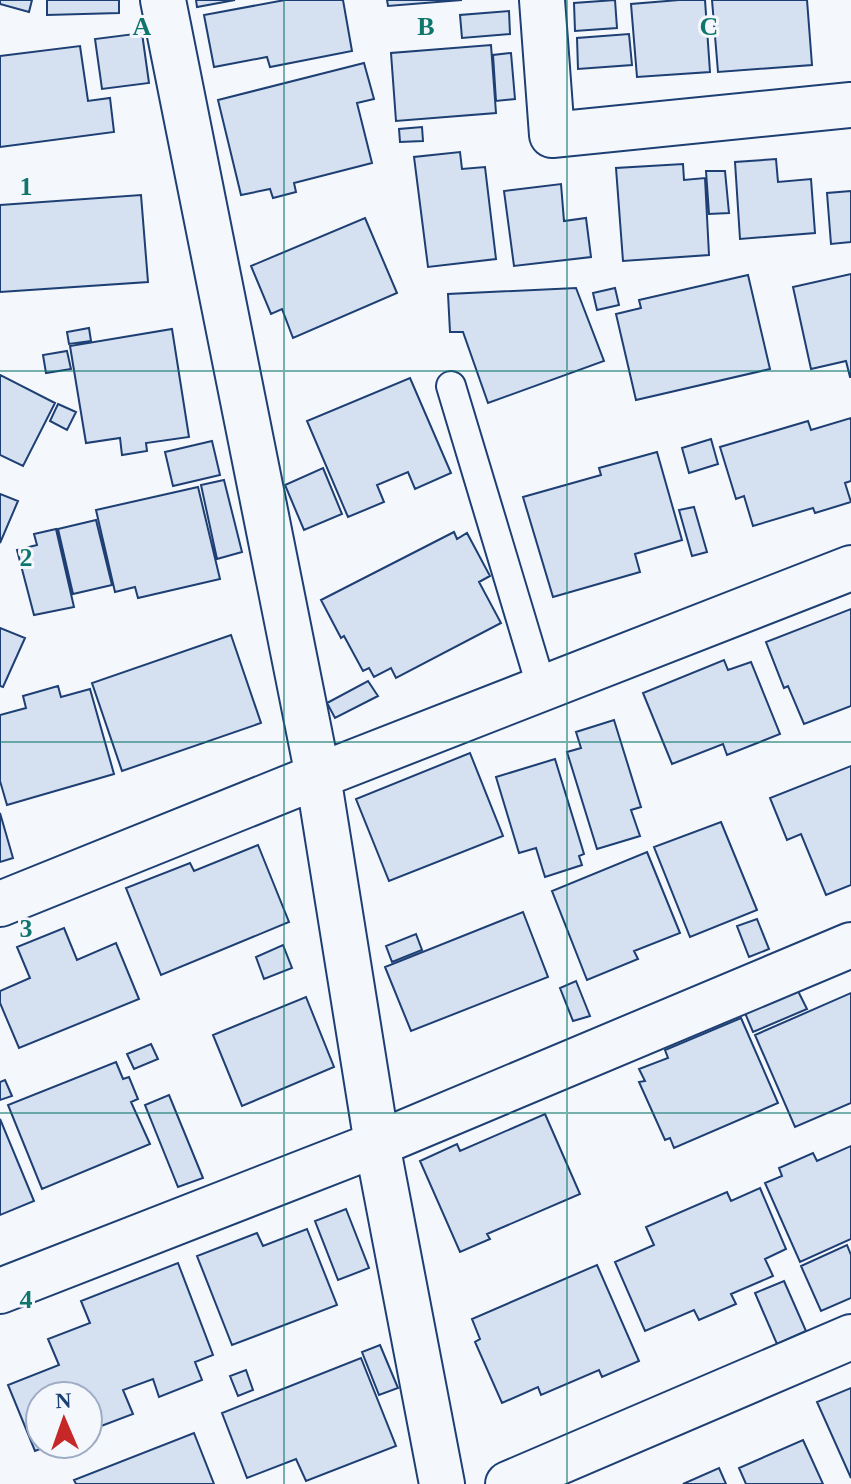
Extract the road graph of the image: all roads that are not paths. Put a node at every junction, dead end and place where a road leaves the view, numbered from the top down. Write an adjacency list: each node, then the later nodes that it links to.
1 (163, 0): 7 (street)
2 (542, 0): 3 (street)
3 (851, 105)
4 (451, 386): 6 (lane)
5 (851, 568): 6 (street)
6 (542, 689): 7 (street)
7 (318, 776): 8 (street); 10 (street)
8 (0, 904)
9 (851, 945): 10 (street)
10 (377, 1144): 11 (street); 13 (street)
11 (0, 1291)
12 (851, 1337): 14 (street)
13 (442, 1484)
14 (508, 1484)

